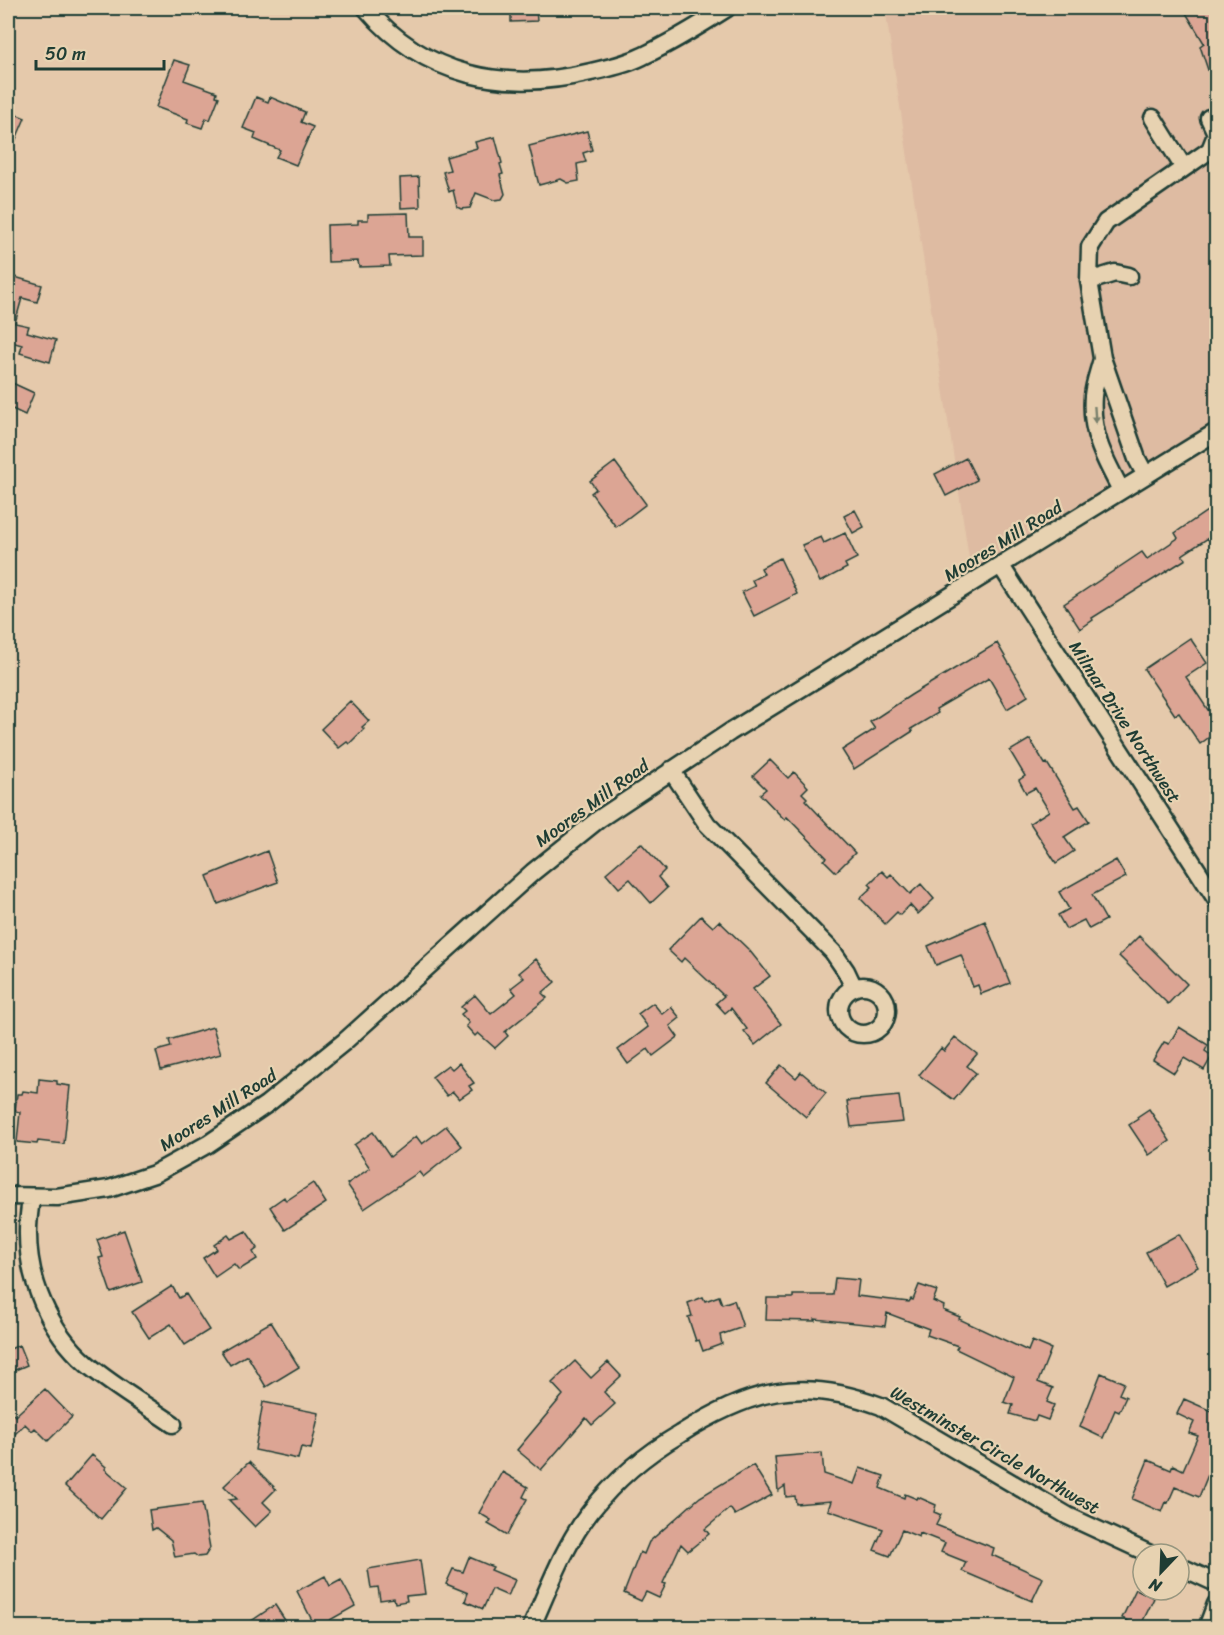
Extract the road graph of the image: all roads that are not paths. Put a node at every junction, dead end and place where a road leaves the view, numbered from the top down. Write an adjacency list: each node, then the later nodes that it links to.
1 (366, 8): 2 (street)
2 (727, 8)
3 (1153, 118): 5 (street)
4 (1214, 129): 5 (street)
5 (1184, 168): 7 (street)
6 (1129, 276): 7 (street)
7 (1089, 281): 8 (street)
8 (1102, 358): 10 (street); 11 (street, one-way to 11)
9 (1216, 432): 10 (street, Moores Mill Road)
10 (1145, 474): 11 (street, Moores Mill Road)
11 (1121, 490): 12 (street, Moores Mill Road)
12 (1001, 566): 13 (street, Moores Mill Road); 14 (street, Milmar Drive Northwest)
13 (670, 770): 15 (street); 17 (street, Moores Mill Road)
14 (1216, 899)
15 (854, 988)
16 (8, 1197): 17 (street, Moores Mill Road)
17 (31, 1198): 18 (street)
18 (173, 1424)
19 (1131, 1545): 23 (street, Westminster Circle Northwest)
20 (1191, 1571): 21 (street)
21 (1216, 1582)
22 (1216, 1604): 24 (street)
23 (531, 1628)
24 (1207, 1628)

